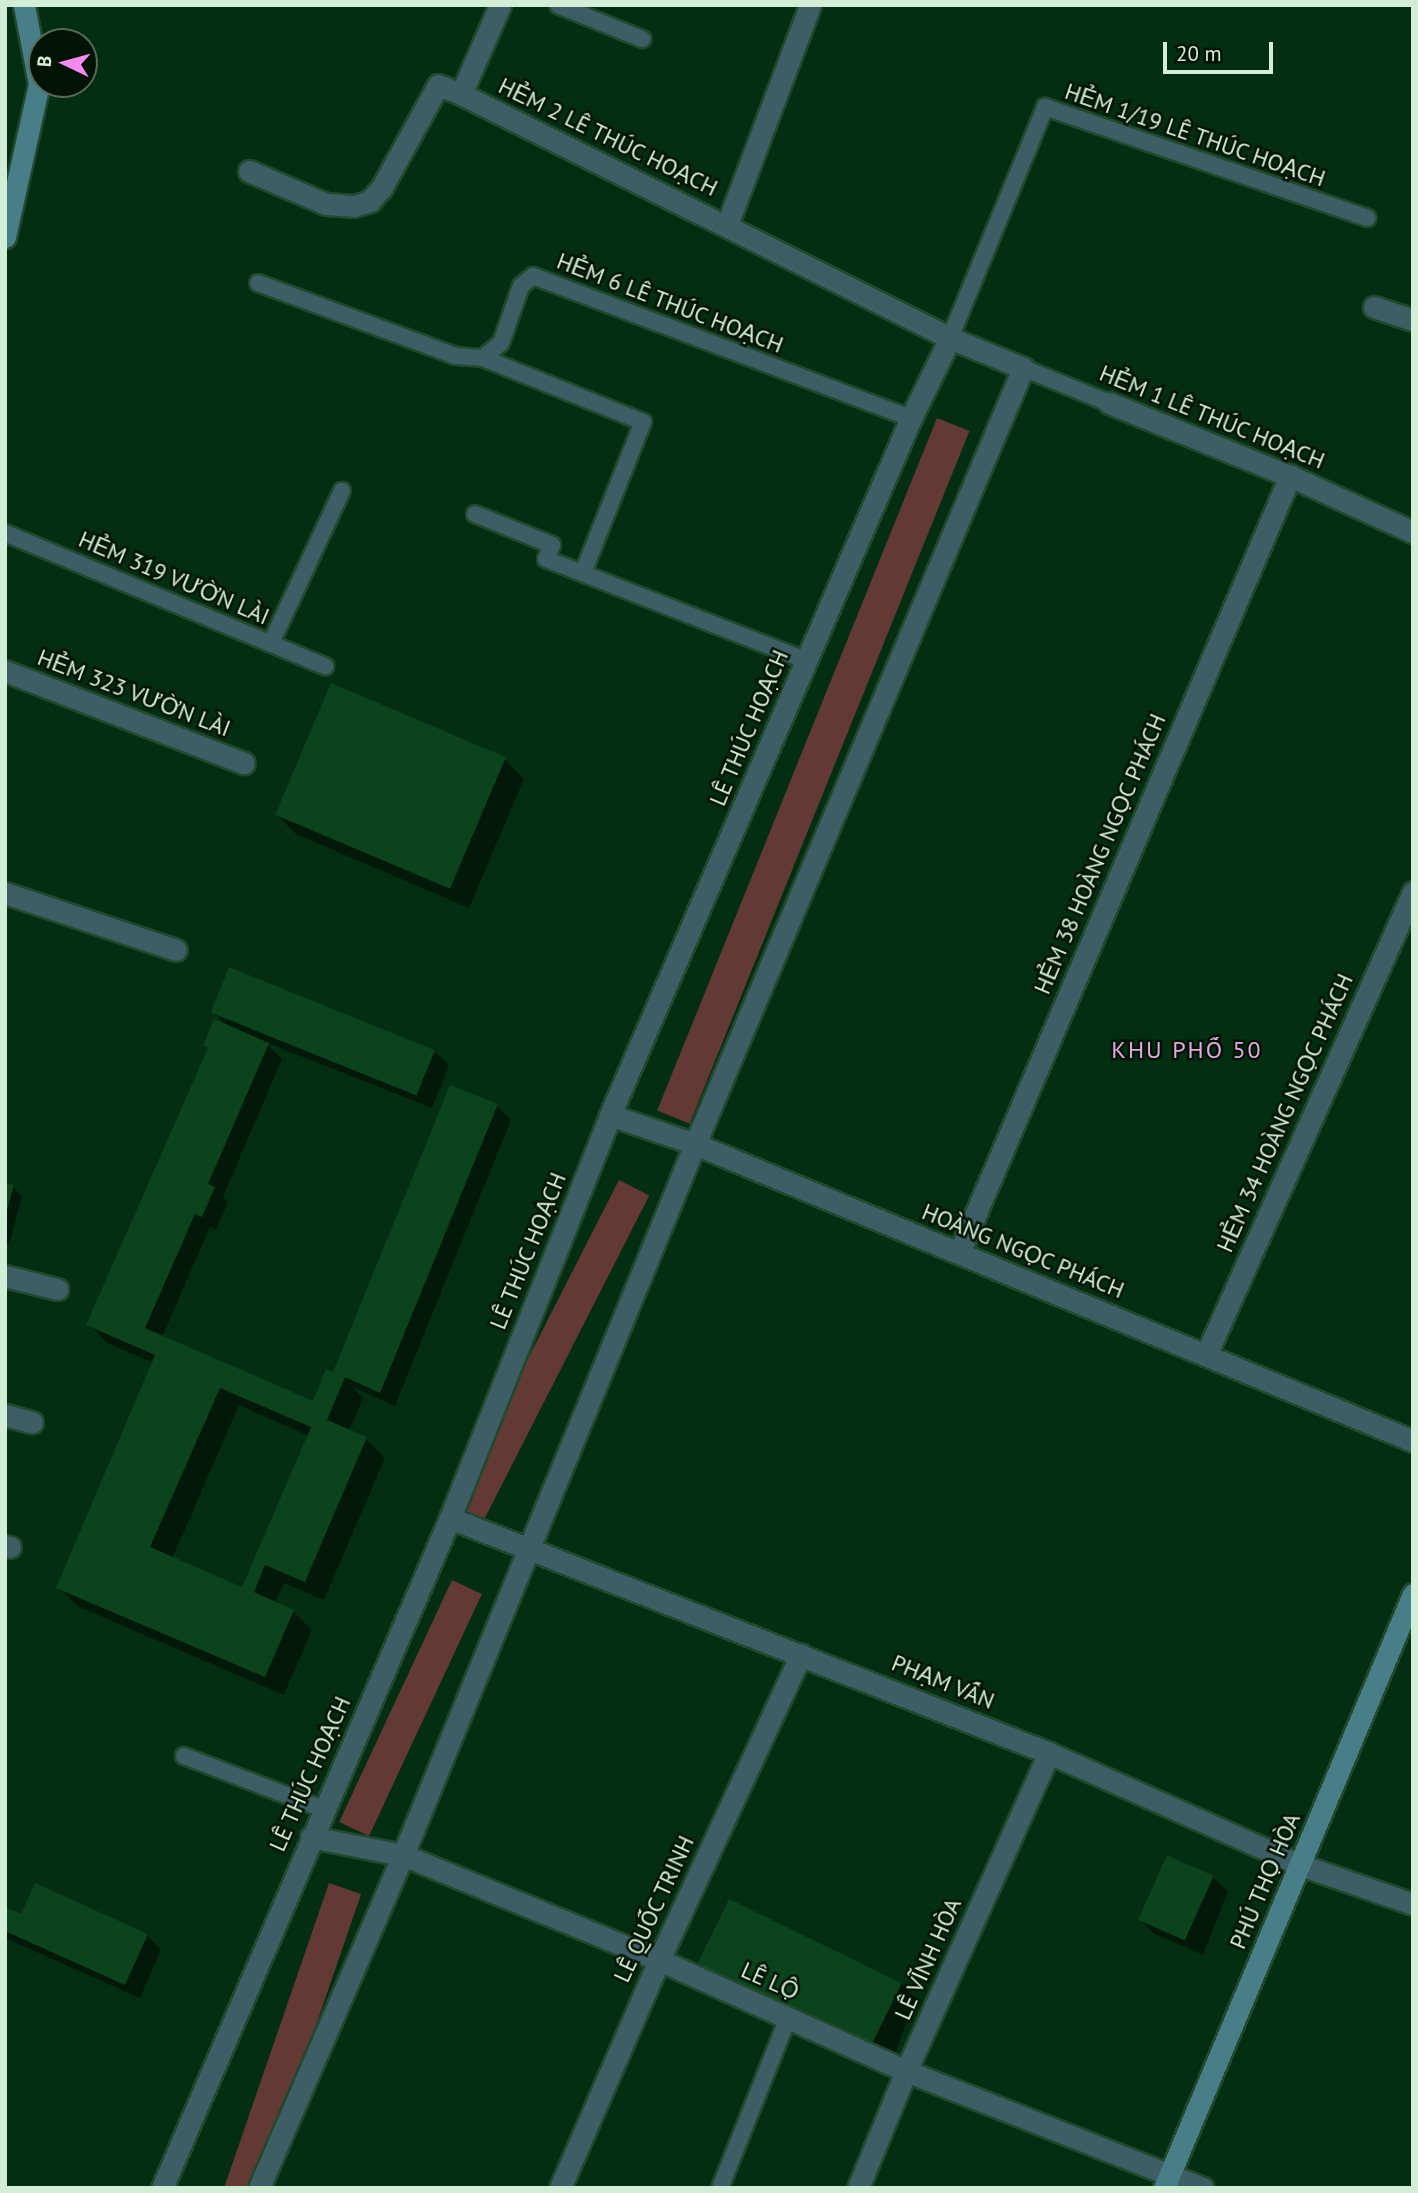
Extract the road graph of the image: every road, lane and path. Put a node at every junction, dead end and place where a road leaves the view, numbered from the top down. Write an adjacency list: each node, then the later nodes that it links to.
1 (24, 5): 10 (street)
2 (500, 5): 6 (street)
3 (558, 5): 5 (lane)
4 (810, 5): 9 (street)
5 (642, 39)
6 (461, 94): 7 (street, HẺM 2 LÊ THÚC HOẠCH); 9 (street, HẺM 2 LÊ THÚC HOẠCH)
7 (248, 171)
8 (1367, 218): 14 (lane, HẺM 1/19 LÊ THÚC HOẠCH)
9 (727, 225): 14 (street, HẺM 2 LÊ THÚC HOẠCH)
10 (5, 237)
11 (258, 283): 16 (lane)
12 (1374, 307): 13 (street)
13 (1413, 320)
14 (950, 338): 15 (street, HẺM 2 LÊ THÚC HOẠCH); 19 (street, LÊ THÚC HOẠCH)
15 (990, 354): 17 (street, HẺM 1 LÊ THÚC HOẠCH)
16 (483, 358): 19 (lane, HẺM 6 LÊ THÚC HOẠCH); 25 (lane)
17 (1023, 368): 18 (lane, HẺM 1 LÊ THÚC HOẠCH); 35 (street)
18 (1109, 403): 20 (street, HẺM 1 LÊ THÚC HOẠCH)
19 (911, 418): 27 (street, LÊ THÚC HOẠCH)
20 (1290, 476): 23 (street, HẺM 1 LÊ THÚC HOẠCH); 36 (street, HẺM 38 HOÀNG NGỌC PHÁCH)
21 (342, 491): 26 (lane)
22 (475, 514): 25 (lane)
23 (1413, 532)
24 (5, 533): 26 (lane, HẺM 319 VƯỜN LÀI)
25 (583, 573): 27 (lane)
26 (271, 643): 28 (lane, HẺM 319 VƯỜN LÀI)
27 (807, 661): 34 (street, LÊ THÚC HOẠCH)
28 (325, 666)
29 (5, 671): 30 (street, HẺM 323 VƯỜN LÀI)
30 (244, 763)
31 (1413, 892): 39 (street, HẺM 34 HOÀNG NGỌC PHÁCH)
32 (5, 893): 33 (street)
33 (176, 950)
34 (610, 1115): 35 (street, HOÀNG NGỌC PHÁCH); 43 (street, LÊ THÚC HOẠCH)
35 (695, 1144): 36 (street, HOÀNG NGỌC PHÁCH); 44 (street)
36 (959, 1254): 39 (street, HOÀNG NGỌC PHÁCH)
37 (5, 1276): 38 (street)
38 (57, 1289)
39 (1206, 1356): 42 (street, HOÀNG NGỌC PHÁCH)
40 (5, 1415): 41 (street)
41 (32, 1422)
42 (1413, 1441)
43 (450, 1518): 44 (street, PHẠM VẤN); 50 (street, LÊ THÚC HOẠCH)
44 (529, 1551): 47 (street, PHẠM VẤN); 52 (street)
45 (1413, 1594): 46 (street, PHÚ THỌ HÒA)
46 (1406, 1631): 53 (street, PHÚ THỌ HÒA)
47 (801, 1654): 48 (street, PHẠM VẤN); 55 (street, LÊ QUỐC TRINH)
48 (1049, 1753): 53 (street, PHẠM VẤN); 57 (street, LÊ VĨNH HÒA)
49 (184, 1756): 50 (lane)
50 (323, 1810): 51 (street, LÊ THÚC HOẠCH)
51 (311, 1837): 52 (street, LÊ LỘ); 59 (street, LÊ THÚC HOẠCH)
52 (403, 1855): 55 (street, LÊ LỘ); 60 (street)
53 (1301, 1865): 54 (street, PHẠM VẤN); 58 (street, PHÚ THỌ HÒA)
54 (1413, 1904)
55 (659, 1960): 56 (street, LÊ LỘ); 61 (street, LÊ QUỐC TRINH)
56 (788, 2018): 57 (street, LÊ LỘ); 62 (lane)
57 (906, 2071): 58 (street, LÊ LỘ); 63 (street, LÊ VĨNH HÒA)
58 (1167, 2181): 64 (street, LÊ LỘ)
59 (162, 2188)
60 (259, 2188)
61 (560, 2188)
62 (720, 2188)
63 (858, 2188)
64 (1203, 2188)

